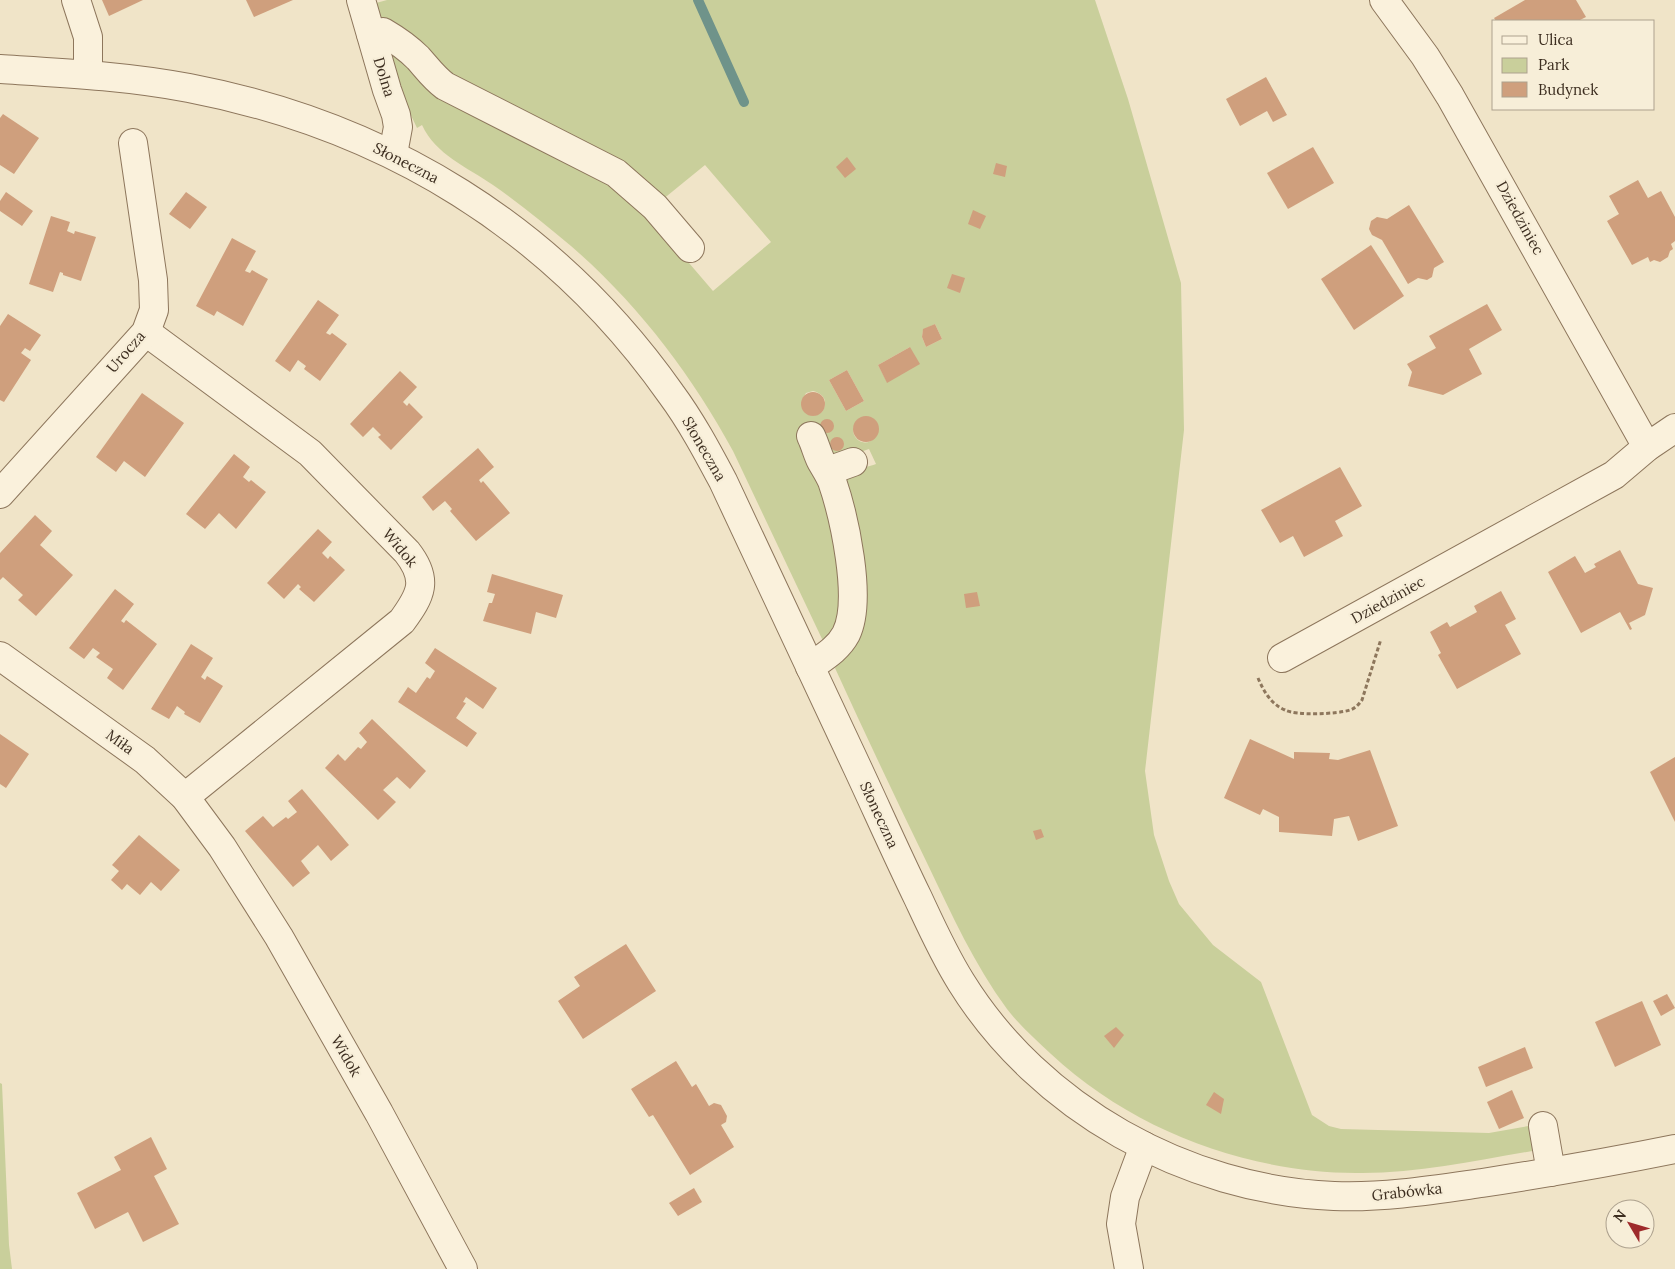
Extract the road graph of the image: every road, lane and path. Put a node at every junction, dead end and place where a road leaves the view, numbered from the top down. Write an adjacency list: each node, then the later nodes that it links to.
1 (76, 0): 6 (street)
2 (361, 0): 4 (street, Dolna)
3 (1396, 4): 13 (street, Dziedziniec)
4 (371, 34): 8 (street, Dolna); 9 (street)
5 (0, 69): 6 (street, Słoneczna)
6 (88, 74): 8 (street, Słoneczna)
7 (133, 143): 10 (street, Urocza)
8 (393, 154): 19 (street, Słoneczna)
9 (690, 248)
10 (146, 332): 16 (street, Urocza); 20 (street, Widok)
11 (1675, 428): 13 (street, Dziedziniec)
12 (811, 436): 15 (street)
13 (1647, 447): 18 (street, Dziedziniec)
14 (853, 462): 15 (street)
15 (828, 471): 19 (street)
16 (0, 494)
17 (0, 656): 20 (street, Miła)
18 (1282, 658)
19 (810, 667): 23 (street, Słoneczna)
20 (185, 798): 21 (street, Miła)
21 (222, 846): 26 (street, Widok)
22 (1543, 1126): 25 (street)
23 (1144, 1146): 25 (street, Grabówka); 27 (street)
24 (1675, 1148): 25 (street, Grabówka)
25 (1551, 1172)
26 (463, 1269)
27 (1129, 1269)

